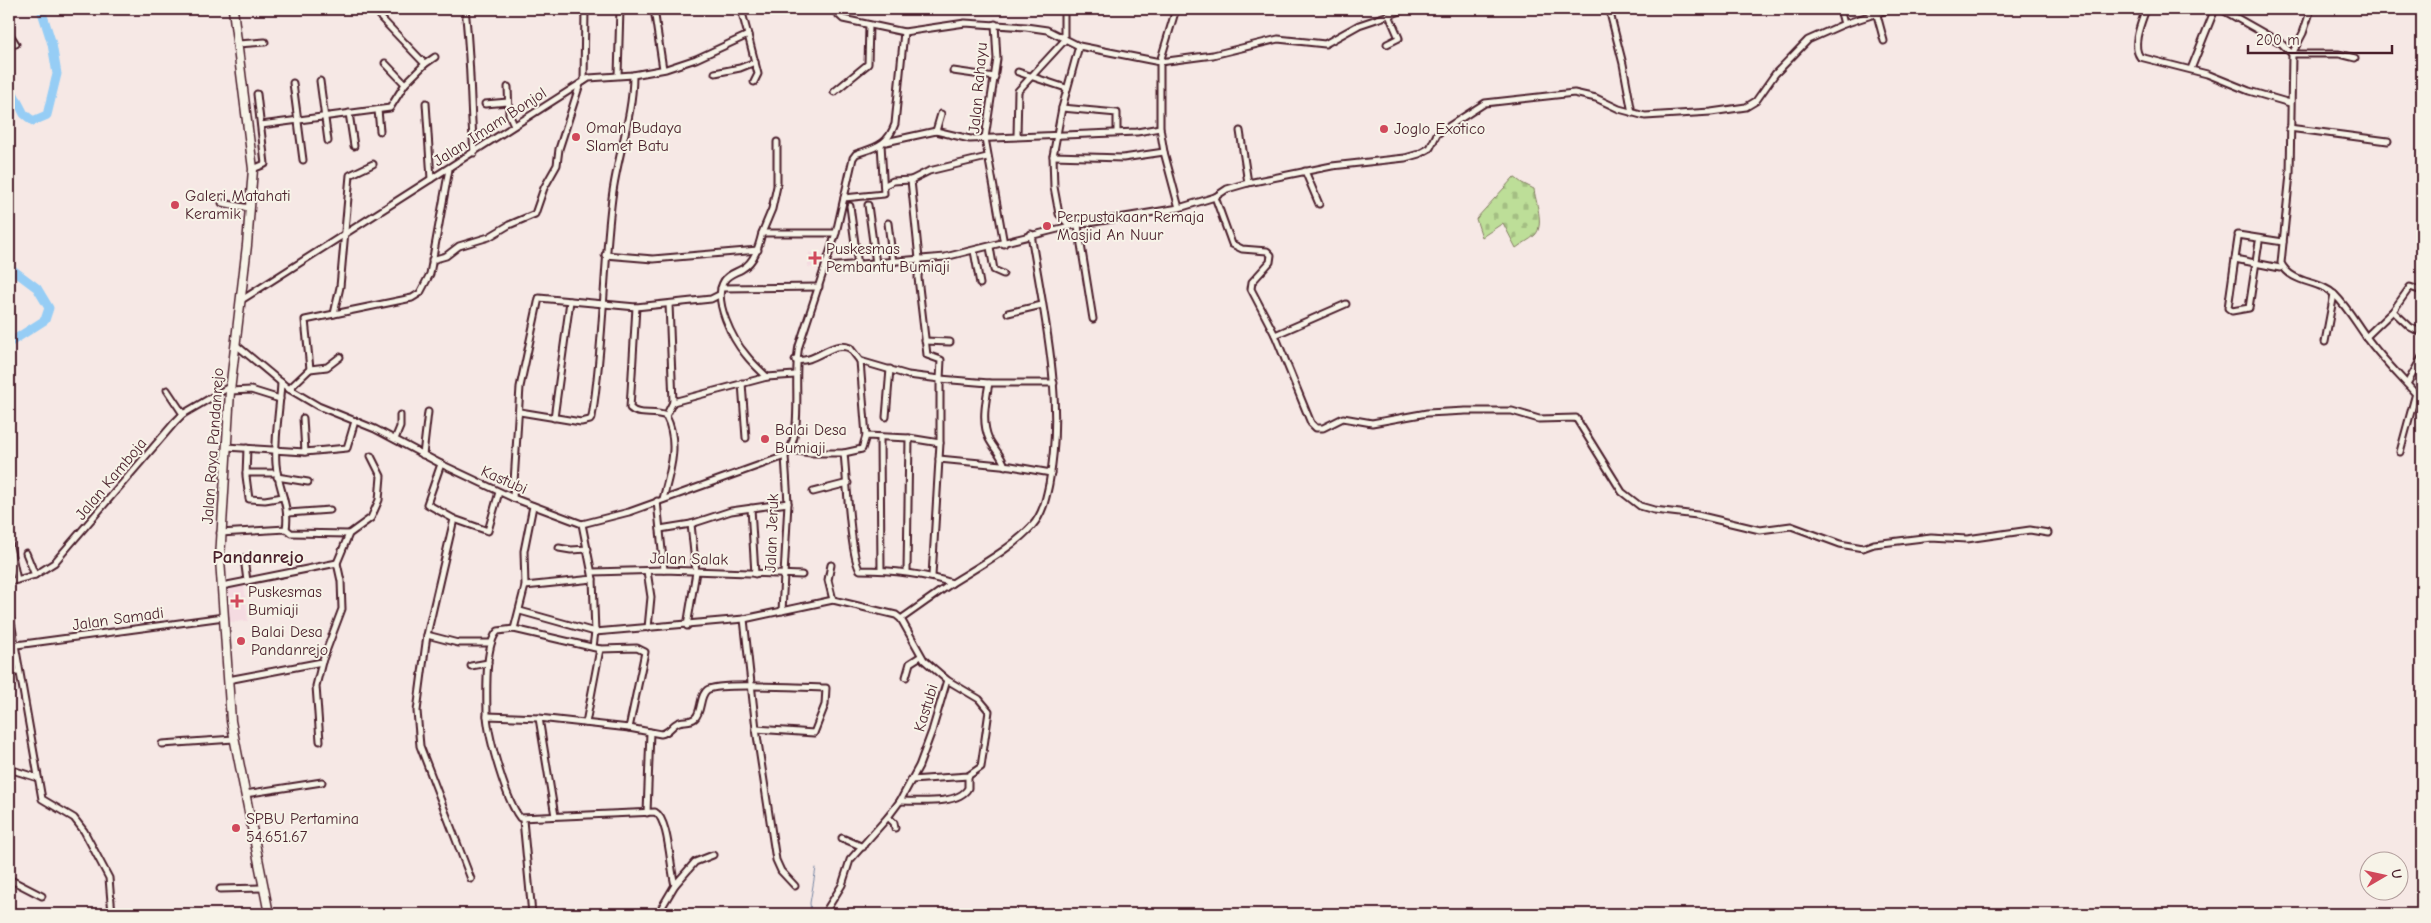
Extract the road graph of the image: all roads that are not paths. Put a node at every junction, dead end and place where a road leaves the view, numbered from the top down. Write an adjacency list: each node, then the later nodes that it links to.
1 (233, 9): 31 (main road, Jalan Raya Pandanrejo)
2 (465, 9): 87 (street)
3 (585, 9): 51 (street)
4 (620, 9): 46 (street)
5 (654, 9): 41 (street)
6 (741, 9): 26 (street)
7 (832, 9): 23 (street)
8 (1064, 9): 27 (street)
9 (1176, 9): 38 (street)
10 (1407, 9): 19 (street)
11 (1609, 9): 66 (street)
12 (1840, 9): 22 (street)
13 (1890, 9): 18 (street)
14 (2146, 9): 42 (street)
15 (2215, 9): 42 (street)
16 (2221, 9): 34 (street)
17 (2311, 9): 34 (street)
18 (1877, 14): 22 (street); 28 (street)
19 (1389, 15): 32 (street); 38 (street)
20 (381, 18): 40 (street)
21 (995, 24): 24 (street); 27 (street); 49 (street, Jalan Rahayu)
22 (1844, 24): 66 (street)
23 (869, 25): 24 (street); 57 (street)
24 (904, 32): 84 (street)
25 (9, 33): 30 (street)
26 (748, 35): 37 (street); 41 (street, Jalan Imam Bonjol)
27 (1064, 41): 33 (street); 48 (street)
28 (1884, 41)
29 (265, 42): 31 (street)
30 (16, 44)
31 (238, 44): 92 (main road, Jalan Raya Pandanrejo)
32 (1387, 44)
33 (1078, 46): 38 (street); 56 (street)
34 (2292, 54): 36 (street); 60 (street)
35 (435, 57): 40 (street)
36 (2356, 58)
37 (755, 62): 45 (street); 52 (street)
38 (1160, 62): 72 (street)
39 (386, 64): 54 (street)
40 (425, 64): 54 (street)
41 (663, 69): 47 (street, Jalan Imam Bonjol)
42 (2191, 69): 60 (street)
43 (952, 70): 49 (street)
44 (1018, 72): 48 (street)
45 (715, 73)
46 (618, 75): 47 (street, Jalan Imam Bonjol); 51 (street, Jalan Imam Bonjol)
47 (633, 75): 120 (street)
48 (1031, 76): 56 (street); 79 (street)
49 (995, 77): 80 (street, Jalan Rahayu)
50 (320, 81): 68 (street)
51 (582, 82): 71 (street, Jalan Imam Bonjol); 122 (street)
52 (754, 82)
53 (293, 83): 69 (street)
54 (405, 84): 64 (street)
55 (508, 87): 59 (street)
56 (1066, 88): 63 (street)
57 (834, 92)
58 (257, 94): 70 (street)
59 (508, 102): 62 (street); 71 (street)
60 (2290, 103): 73 (street)
61 (426, 104): 95 (street)
62 (485, 104)
63 (1062, 108): 77 (street); 78 (street)
64 (378, 110): 65 (street); 75 (street)
65 (349, 113): 68 (street); 85 (street)
66 (1632, 113): 94 (street)
67 (942, 114): 74 (street)
68 (323, 117): 69 (street); 81 (street)
69 (297, 120): 70 (street); 90 (street)
70 (261, 125): 92 (street)
71 (514, 125): 87 (street, Jalan Imam Bonjol)
72 (1160, 128): 77 (street); 86 (street)
73 (2289, 128): 82 (street); 115 (street)
74 (936, 130): 80 (street); 84 (street)
75 (380, 131)
76 (1240, 131): 97 (street)
77 (1117, 132): 78 (street)
78 (1057, 134): 79 (street); 88 (street)
79 (1017, 136): 80 (street)
80 (985, 138): 89 (street, Jalan Rahayu)
81 (328, 141)
82 (2388, 141)
83 (777, 142): 110 (street)
84 (883, 143): 98 (street); 100 (street)
85 (354, 146)
86 (1164, 152): 88 (street); 106 (street)
87 (474, 153): 93 (street, Jalan Imam Bonjol)
88 (1053, 156): 108 (street)
89 (987, 158): 96 (street); 116 (street, Jalan Rahayu)
90 (302, 160)
91 (372, 164): 113 (street)
92 (253, 168): 105 (main road, Jalan Raya Pandanrejo)
93 (449, 169): 95 (street, Jalan Imam Bonjol); 122 (street)
94 (1304, 171): 97 (street); 102 (street)
95 (431, 179): 113 (street, Jalan Imam Bonjol)
96 (911, 180): 98 (street); 123 (street)
97 (1248, 183): 99 (street)
98 (885, 185): 100 (street)
99 (1215, 197): 106 (street); 149 (street)
100 (844, 198): 111 (street)
101 (222, 203): 105 (street)
102 (1319, 204)
103 (868, 205): 125 (street)
104 (850, 206): 127 (street)
105 (249, 208): 137 (main road, Jalan Raya Pandanrejo)
106 (1178, 208): 109 (street)
107 (888, 223): 124 (street)
108 (1070, 226): 109 (street); 112 (street)
109 (1078, 226): 147 (street)
110 (762, 233): 111 (street); 118 (street)
111 (836, 234): 128 (street)
112 (1031, 234): 116 (street); 142 (street)
113 (345, 236): 137 (street, Jalan Imam Bonjol); 145 (street)
114 (2259, 242): 126 (street)
115 (2283, 242): 121 (street); 135 (street)
116 (1004, 244): 117 (street)
117 (990, 247): 119 (street); 130 (street)
118 (758, 250): 120 (street); 133 (street)
119 (974, 251): 123 (street); 131 (street)
120 (605, 255): 139 (street)
121 (2235, 259): 126 (street); 126 (street)
122 (432, 260): 145 (street)
123 (919, 260): 124 (street); 151 (street)
124 (893, 263): 125 (street)
125 (876, 264): 127 (street)
126 (2256, 264): 129 (street)
127 (858, 266): 128 (street)
128 (826, 267): 132 (street)
129 (2280, 268)
130 (1003, 274)
131 (980, 284)
132 (819, 287): 133 (street); 157 (street)
133 (721, 288): 136 (street)
134 (2422, 291): 144 (street)
135 (2334, 294): 150 (street); 153 (street)
136 (719, 296): 140 (street); 162 (street)
137 (240, 301): 154 (main road, Jalan Raya Pandanrejo)
138 (570, 301): 139 (street); 177 (street); 183 (street)
139 (604, 303): 143 (street); 183 (street)
140 (668, 304): 143 (street); 175 (street)
141 (1346, 304): 149 (street)
142 (1042, 305): 146 (street); 167 (street)
143 (636, 307): 180 (street)
144 (2393, 312): 148 (street); 150 (street)
145 (334, 314): 159 (street)
146 (1008, 314)
147 (1093, 319)
148 (2422, 333)
149 (1275, 335): 225 (street)
150 (2366, 338): 168 (street)
151 (925, 341): 152 (street); 163 (street)
152 (950, 342)
153 (2325, 342)
154 (235, 344): 164 (street, Kastubi); 169 (main road, Jalan Raya Pandanrejo)
155 (2422, 356): 168 (street)
156 (340, 357): 159 (street)
157 (795, 360): 158 (street); 161 (street)
158 (860, 361): 160 (street); 185 (street)
159 (310, 369): 171 (street)
160 (890, 369): 163 (street); 181 (street)
161 (795, 375): 162 (street); 194 (street)
162 (767, 377): 165 (street)
163 (940, 379): 166 (street); 190 (street)
164 (281, 382): 171 (street, Kastubi); 173 (street)
165 (742, 383): 175 (street); 186 (street)
166 (989, 383): 167 (street); 203 (street)
167 (1054, 383): 205 (street)
168 (2407, 384): 172 (street)
169 (230, 388): 173 (street); 178 (street, Jalan Kamboja); 191 (main road, Jalan Raya Pandanrejo)
170 (167, 390): 178 (street)
171 (289, 390): 184 (street, Kastubi)
172 (2416, 394): 174 (street); 196 (street)
173 (280, 399): 193 (street)
174 (2422, 401)
175 (673, 402): 180 (street)
176 (428, 412): 198 (street)
177 (520, 412): 183 (street); 212 (street)
178 (183, 414): 241 (street, Jalan Kamboja)
179 (400, 415): 189 (street)
180 (666, 416): 213 (street)
181 (886, 417)
182 (303, 418): 195 (street)
183 (554, 418)
184 (355, 421): 189 (street, Kastubi); 195 (street)
185 (866, 436): 187 (street); 197 (street)
186 (746, 438)
187 (880, 438): 188 (street); 235 (street)
188 (908, 438): 190 (street); 237 (street)
189 (395, 439): 198 (street, Kastubi)
190 (940, 443): 201 (street)
191 (226, 447): 192 (street); 224 (main road, Jalan Raya Pandanrejo)
192 (247, 448): 193 (street); 204 (street)
193 (275, 450): 195 (street); 206 (street)
194 (791, 450): 197 (street); 200 (street)
195 (305, 452)
196 (2400, 452)
197 (844, 453): 208 (street)
198 (423, 455): 202 (street, Kastubi)
199 (370, 456): 226 (street)
200 (786, 456): 213 (street); 214 (street, Jalan Jeruk)
201 (939, 459): 203 (street); 244 (street)
202 (440, 464): 209 (street, Kastubi); 219 (street)
203 (1004, 466): 205 (street)
204 (246, 473): 206 (street); 211 (street)
205 (1051, 473): 249 (street)
206 (277, 475): 207 (street); 211 (street)
207 (308, 482)
208 (848, 483): 210 (street); 235 (street)
209 (499, 492): 212 (street, Kastubi); 219 (street)
210 (812, 492)
211 (283, 497): 218 (street)
212 (513, 498): 215 (street, Kastubi)
213 (660, 500): 220 (street); 223 (street)
214 (788, 503): 216 (street); 242 (street, Jalan Jeruk)
215 (533, 506): 220 (street, Kastubi); 251 (street)
216 (751, 508): 221 (street); 240 (street)
217 (330, 510): 218 (street)
218 (288, 513): 222 (street)
219 (454, 519): 263 (street)
220 (582, 524): 229 (street)
221 (691, 524): 223 (street); 239 (street)
222 (286, 529): 224 (street); 226 (street)
223 (660, 530): 234 (street)
224 (220, 533): 250 (main road, Jalan Raya Pandanrejo)
225 (2048, 533)
226 (349, 534): 232 (street)
227 (9, 542): 246 (street)
228 (559, 548): 229 (street)
229 (588, 549): 238 (street)
230 (26, 553): 241 (street)
231 (244, 558): 247 (street)
232 (337, 563): 247 (street); 269 (street)
233 (831, 565): 252 (street)
234 (664, 570): 236 (street, Jalan Salak); 239 (street, Jalan Salak)
235 (881, 570): 237 (street)
236 (647, 571): 238 (street, Jalan Salak); 260 (street)
237 (907, 571): 244 (street)
238 (593, 572): 245 (street)
239 (696, 572): 240 (street, Jalan Salak); 259 (street)
240 (756, 574): 242 (street, Jalan Salak)
241 (35, 575): 246 (street, Jalan Kamboja)
242 (783, 575): 243 (street, Jalan Salak); 255 (street, Jalan Jeruk)
243 (802, 575)
244 (932, 576): 249 (street)
245 (593, 579): 251 (street); 262 (street)
246 (17, 580): 248 (street, Jalan Kamboja)
247 (247, 581): 250 (street)
248 (9, 582)
249 (952, 583): 258 (street)
250 (222, 586): 256 (main road, Jalan Raya Pandanrejo)
251 (525, 586): 254 (street)
252 (833, 600): 255 (street); 258 (street)
253 (9, 610): 265 (street)
254 (520, 611): 261 (street); 262 (street)
255 (782, 611): 257 (street)
256 (224, 617): 265 (street, Jalan Samadi); 275 (main road, Jalan Raya Pandanrejo)
257 (744, 619): 259 (street); 277 (street)
258 (901, 619): 268 (street, Kastubi)
259 (686, 626): 260 (street)
260 (648, 628): 262 (street)
261 (514, 629): 264 (street); 266 (street)
262 (595, 632): 266 (street)
263 (427, 635): 264 (street); 303 (street)
264 (491, 643): 270 (street)
265 (12, 645): 272 (street)
266 (593, 647): 267 (street)
267 (600, 649): 280 (street); 281 (street)
268 (921, 656): 274 (street); 276 (street, Kastubi)
269 (322, 662): 275 (street); 285 (street)
270 (488, 663): 271 (street); 278 (street)
271 (471, 666)
272 (18, 672): 273 (street); 289 (street)
273 (9, 673)
274 (906, 677)
275 (228, 680): 284 (main road, Jalan Raya Pandanrejo)
276 (947, 680): 288 (street); 290 (street, Kastubi)
277 (751, 687): 282 (street); 282 (street); 283 (street)
278 (487, 716): 279 (street); 297 (street)
279 (540, 718): 280 (street); 295 (street)
280 (586, 723): 281 (street)
281 (629, 728): 283 (street)
282 (756, 730): 305 (street)
283 (650, 732): 294 (street)
284 (234, 739): 286 (street); 292 (main road, Jalan Raya Pandanrejo)
285 (320, 741)
286 (162, 744)
287 (9, 769): 289 (street)
288 (968, 776): 290 (street); 293 (street)
289 (38, 778): 309 (street)
290 (911, 780): 293 (street, Kastubi)
291 (322, 782): 292 (street)
292 (245, 794): 306 (main road, Jalan Raya Pandanrejo)
293 (900, 801): 296 (street, Kastubi)
294 (647, 813): 295 (street); 304 (street)
295 (555, 816): 297 (street)
296 (888, 818): 298 (street); 300 (street, Kastubi)
297 (523, 820): 311 (street)
298 (895, 828)
299 (842, 838): 300 (street)
300 (863, 847): 313 (street, Kastubi)
301 (713, 855): 304 (street)
302 (9, 879): 308 (street)
303 (471, 879)
304 (675, 885): 312 (street)
305 (795, 886)
306 (264, 888): 307 (street); 310 (main road, Jalan Raya Pandanrejo)
307 (220, 889)
308 (42, 896)
309 (112, 914)
310 (269, 914)
311 (532, 914)
312 (662, 914)
313 (824, 914)

